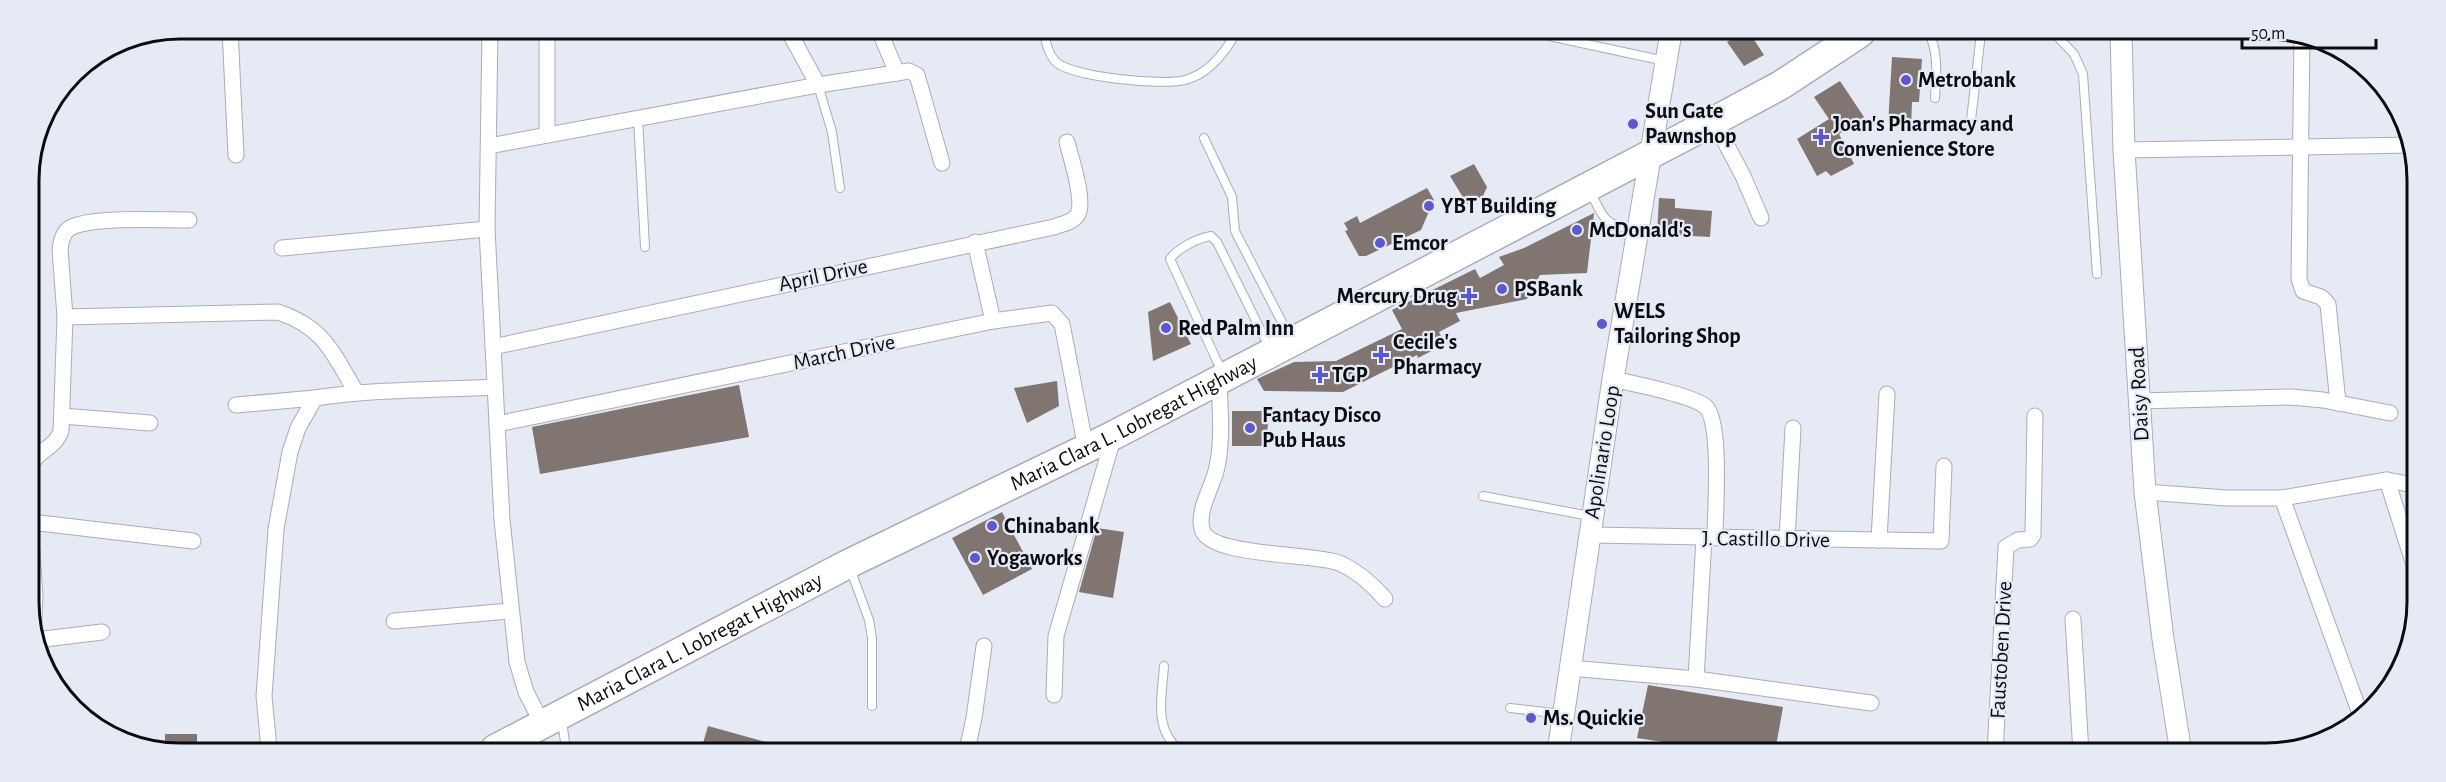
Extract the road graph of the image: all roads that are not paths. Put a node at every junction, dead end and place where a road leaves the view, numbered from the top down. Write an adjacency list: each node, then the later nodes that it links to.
1 (230, 39): 31 (street)
2 (490, 39): 27 (street)
3 (547, 39): 23 (street)
4 (793, 39): 18 (street)
5 (883, 39): 17 (street)
6 (1045, 39): 7 (lane)
7 (1233, 39)
8 (1563, 39): 16 (lane)
9 (1670, 39): 16 (street, Apolinario Loop)
10 (1851, 39): 21 (highway, Maria Clara L. Lobregat Highway)
11 (1932, 39): 19 (lane)
12 (1980, 39): 22 (lane)
13 (2060, 39): 42 (lane)
14 (2121, 39): 29 (street, Daisy Road)
15 (2302, 44): 28 (street)
16 (1666, 61): 30 (street, Apolinario Loop)
17 (897, 73): 18 (street); 32 (street)
18 (818, 85): 20 (street); 34 (lane)
19 (1935, 99)
20 (638, 118): 23 (street); 40 (lane)
21 (1714, 121): 30 (highway, Maria Clara L. Lobregat Highway); 35 (street)
22 (1970, 129)
23 (547, 135): 27 (street)
24 (1204, 138): 46 (lane)
25 (1067, 142): 39 (street, April Drive)
26 (2402, 145): 28 (street)
27 (489, 146): 37 (street)
28 (2302, 147): 29 (street); 54 (street)
29 (2124, 150): 53 (street, Daisy Road)
30 (1651, 152): 33 (highway, Maria Clara L. Lobregat Highway); 38 (street, Apolinario Loop)
31 (236, 155)
32 (942, 164)
33 (1588, 185): 38 (lane); 46 (highway, Maria Clara L. Lobregat Highway)
34 (840, 188)
35 (1761, 218)
36 (189, 220): 43 (street)
37 (487, 229): 41 (street); 45 (street)
38 (1639, 229): 47 (street, Apolinario Loop)
39 (975, 242): 44 (street); 45 (street, April Drive)
40 (645, 247)
41 (282, 248)
42 (2097, 274)
43 (65, 317): 50 (street); 57 (street)
44 (993, 321): 60 (street, March Drive); 63 (street, March Drive)
45 (493, 346): 49 (street)
46 (1283, 347): 48 (highway, Maria Clara L. Lobregat Highway); 48 (lane)
47 (1613, 379): 72 (street, Apolinario Loop); 73 (street)
48 (1222, 380): 62 (highway, Maria Clara L. Lobregat Highway); 79 (street)
49 (495, 387): 50 (street); 60 (street)
50 (356, 392): 52 (street)
51 (1887, 394): 75 (street)
52 (315, 398): 55 (street); 96 (street)
53 (2139, 400): 54 (street); 68 (street, Daisy Road)
54 (2338, 403): 56 (street)
55 (236, 405)
56 (2390, 413)
57 (62, 416): 59 (street); 64 (street)
58 (2035, 416): 102 (street, Faustoben Drive)
59 (150, 423)
60 (497, 424): 80 (street)
61 (1792, 428): 74 (street)
62 (1114, 435): 63 (highway, Maria Clara L. Lobregat Highway); 89 (street)
63 (1086, 449): 78 (highway, Maria Clara L. Lobregat Highway)
64 (39, 453)
65 (1944, 466): 75 (street, J. Castillo Drive)
66 (2387, 480): 67 (street); 70 (street); 77 (street)
67 (2407, 484)
68 (2145, 492): 70 (street); 104 (street, Daisy Road)
69 (1483, 495): 72 (lane)
70 (2282, 498): 93 (street)
71 (39, 523): 76 (street)
72 (1591, 525): 73 (street, J. Castillo Drive); 87 (street, Apolinario Loop)
73 (1710, 538): 74 (street, J. Castillo Drive); 88 (street)
74 (1787, 539): 75 (street, J. Castillo Drive)
75 (1879, 540)
76 (193, 541)
77 (2407, 543)
78 (848, 564): 91 (lane); 95 (highway, Maria Clara L. Lobregat Highway)
79 (1385, 599)
80 (510, 611): 82 (street); 95 (street)
81 (2073, 619): 103 (street)
82 (394, 621)
83 (102, 632): 84 (street)
84 (44, 639)
85 (984, 646): 99 (street)
86 (1164, 666): 100 (lane)
87 (1570, 668): 88 (street); 94 (street, Apolinario Loop)
88 (1696, 679): 90 (street)
89 (1054, 695)
90 (1871, 703)
91 (872, 706)
92 (1510, 708): 94 (lane)
93 (2358, 709)
94 (1563, 714): 101 (street, Apolinario Loop)
95 (552, 718): 97 (highway, Maria Clara L. Lobregat Highway); 98 (lane)
96 (269, 743)
97 (506, 743)
98 (563, 743)
99 (969, 743)
100 (1171, 743)
101 (1559, 743)
102 (1996, 743)
103 (2080, 743)
104 (2179, 743)

